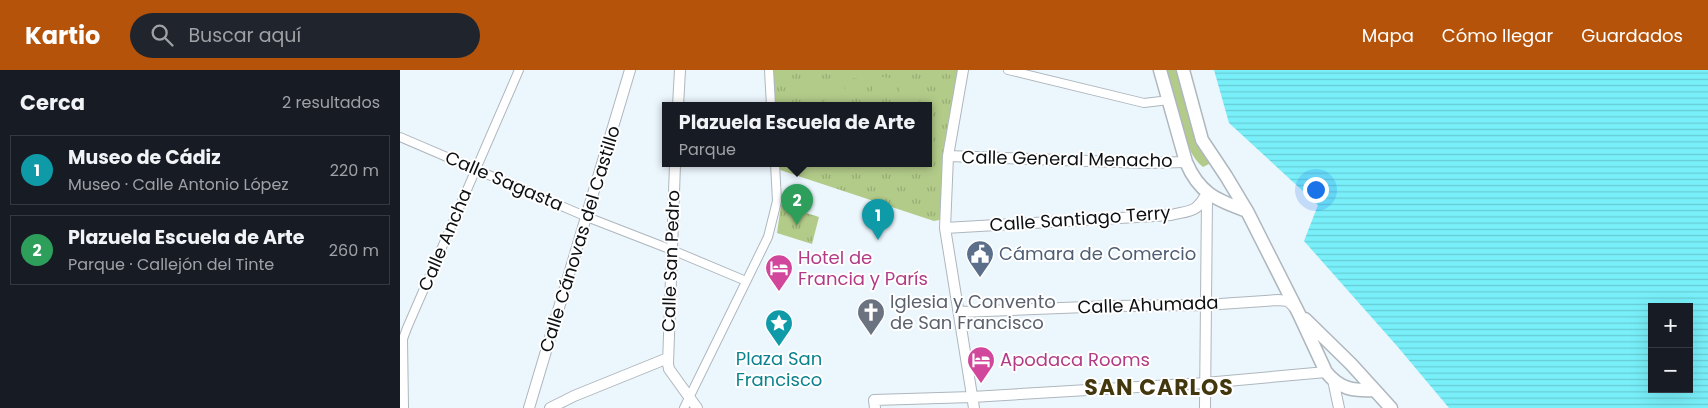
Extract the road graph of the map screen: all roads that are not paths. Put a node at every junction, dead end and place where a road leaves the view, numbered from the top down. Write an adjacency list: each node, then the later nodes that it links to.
1 (519, 70): 17 (street, Calle Ancha)
2 (630, 70): 20 (street, Calle Cánovas del Castillo)
3 (680, 70): 10 (street)
4 (769, 70): 11 (street)
5 (963, 70): 13 (street)
6 (1008, 70): 9 (street)
7 (1160, 70): 9 (street)
8 (1183, 70): 19 (street)
9 (1169, 100): 14 (street)
10 (678, 102)
11 (771, 102)
12 (400, 137): 17 (street, Calle Sagasta)
13 (948, 156): 14 (street, Calle General Menacho); 21 (street)
14 (1186, 162): 18 (street)
15 (675, 167): 22 (street, Calle San Pedro)
16 (775, 167): 23 (street)
17 (476, 169): 20 (street, Calle Sagasta); 27 (street, Calle Ancha)
18 (1207, 193): 19 (street); 21 (street, Calle Santiago Terry); 24 (street)
19 (1246, 211): 26 (street)
20 (587, 217): 22 (street, Calle Sagasta); 37 (street, Calle Cánovas del Castillo)
21 (945, 224): 25 (street)
22 (672, 250): 23 (street, Calle Sagasta); 29 (street, Calle San Pedro)
23 (746, 282): 33 (street)
24 (1205, 304): 25 (street, Calle Ahumada); 26 (street, Calle Ahumada); 31 (street)
25 (960, 312): 34 (street)
26 (1300, 314): 30 (street); 32 (street)
27 (407, 328): 28 (street); 36 (street)
28 (400, 336)
29 (668, 358): 33 (street); 38 (street)
30 (1330, 376): 31 (street); 32 (street); 43 (street)
31 (1205, 384): 34 (street); 42 (street)
32 (1374, 390): 44 (street)
33 (689, 397): 39 (street); 40 (street)
34 (972, 397): 35 (street); 41 (street)
35 (875, 404)
36 (404, 408)
37 (529, 408)
38 (550, 408)
39 (684, 408)
40 (697, 408)
41 (974, 408)
42 (1205, 408)
43 (1339, 408)
44 (1392, 408)

